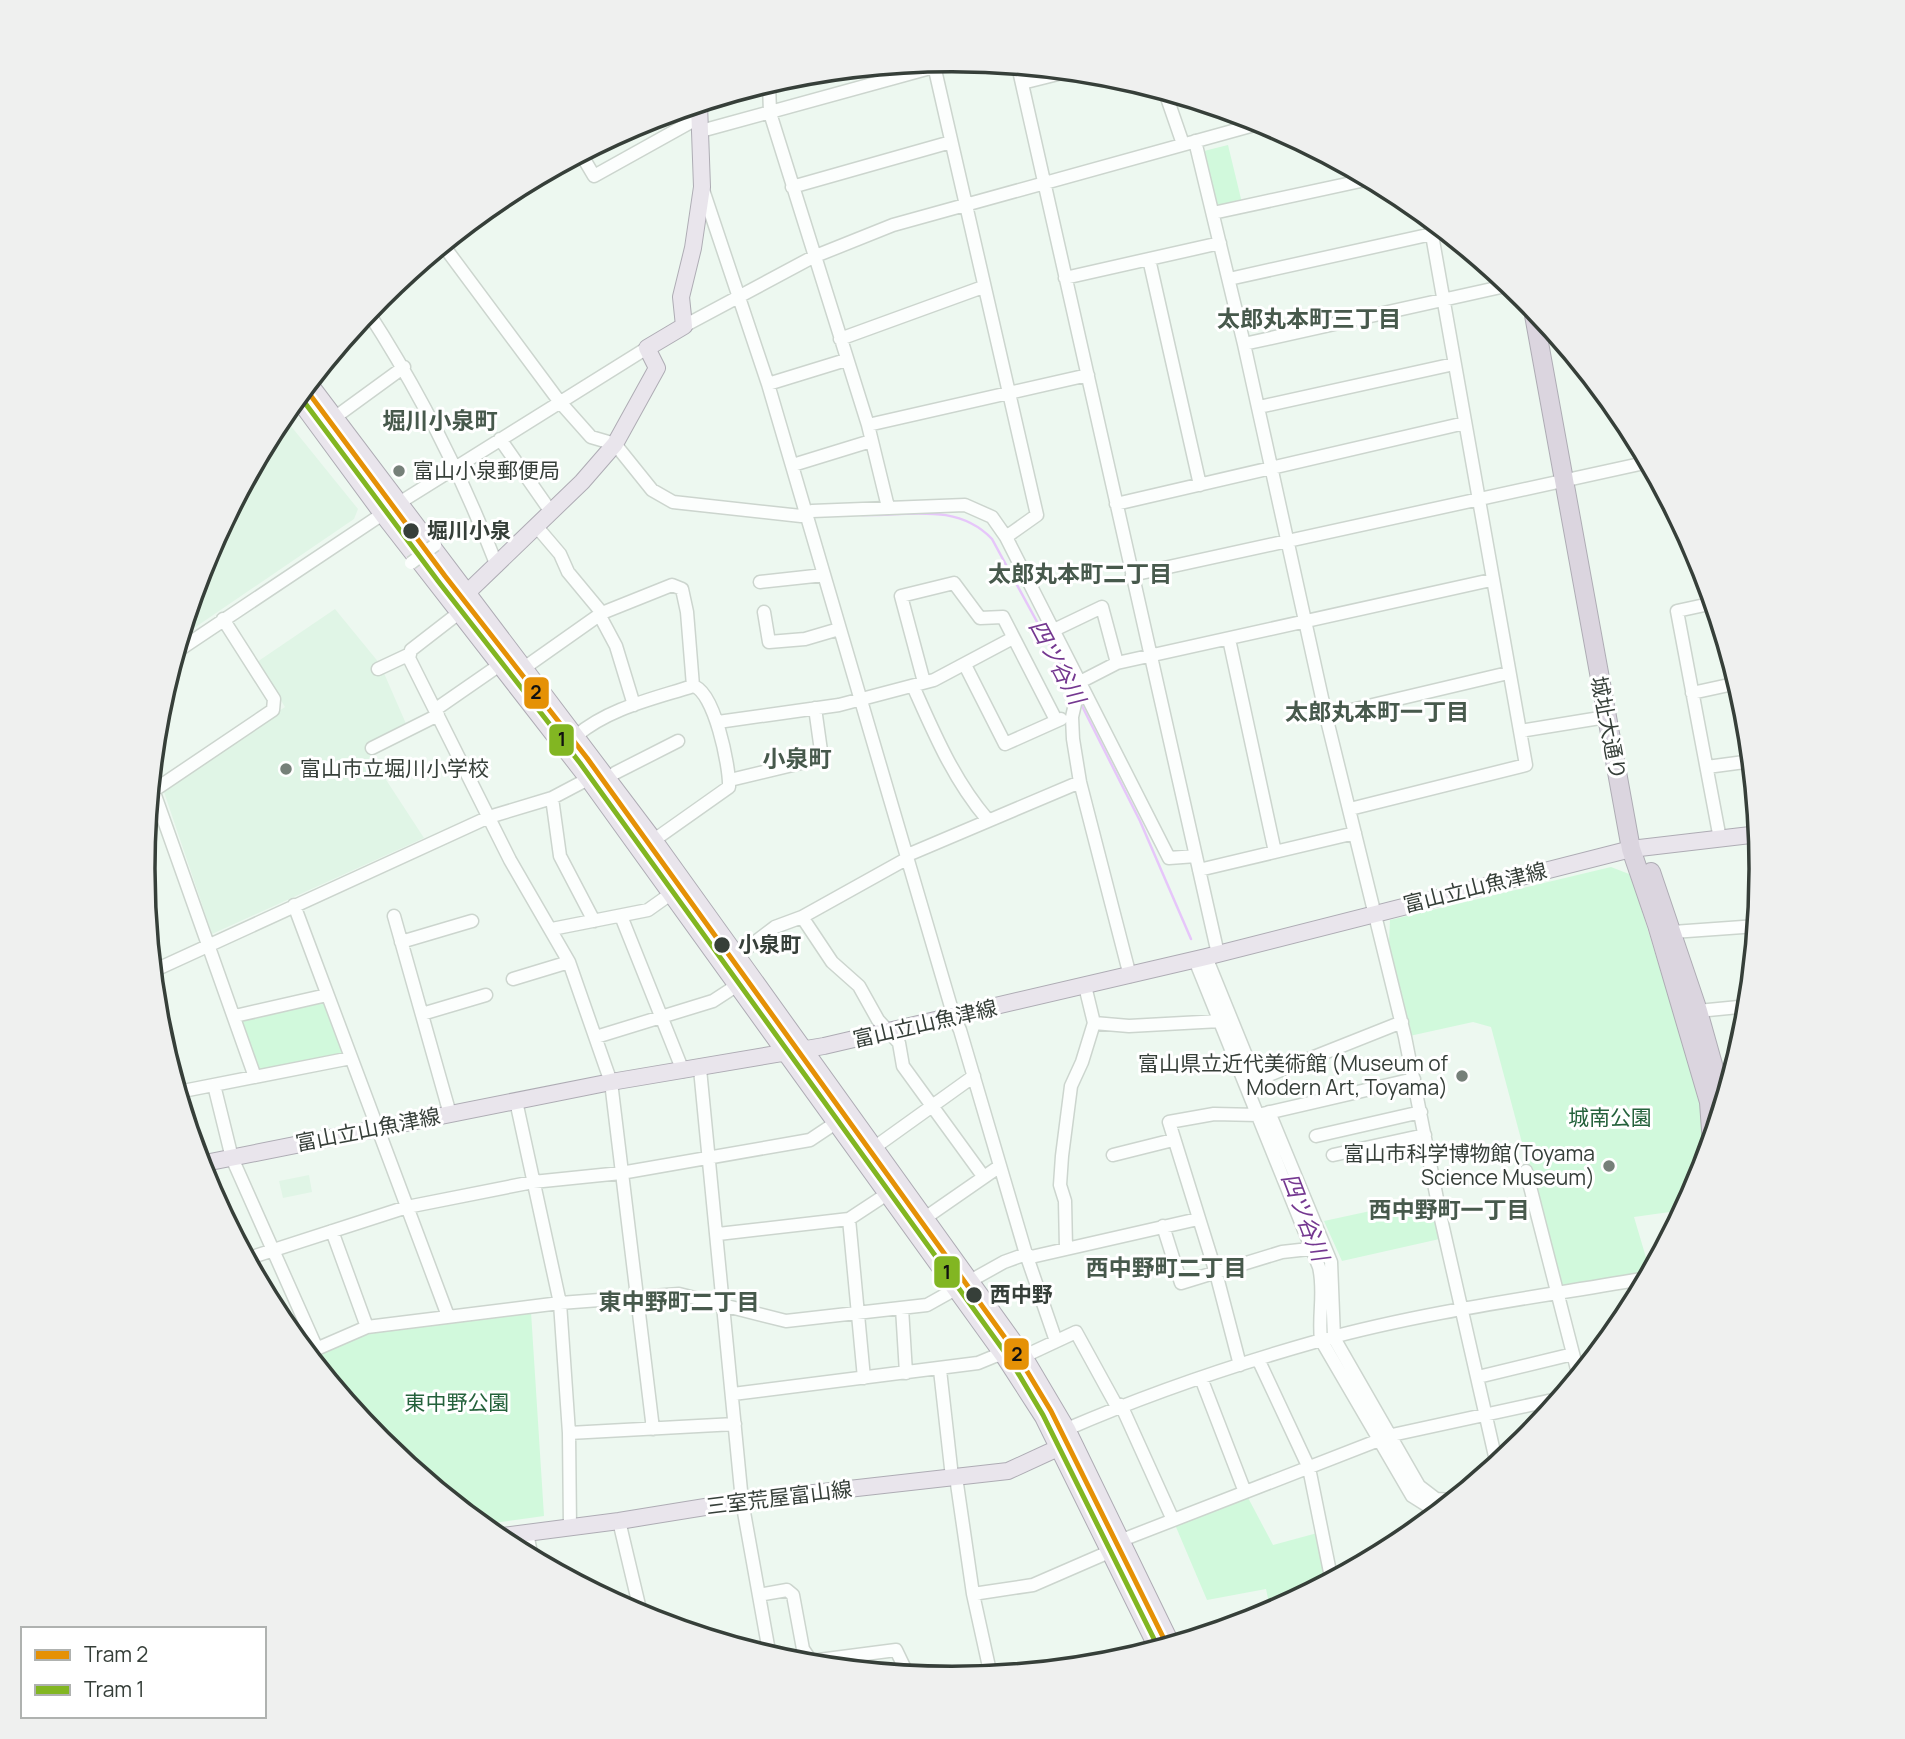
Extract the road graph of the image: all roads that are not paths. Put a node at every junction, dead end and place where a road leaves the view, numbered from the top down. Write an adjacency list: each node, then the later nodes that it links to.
1 (936, 72): 11 (street)
2 (904, 73): 8 (street)
3 (1020, 75): 5 (street)
4 (1044, 78): 5 (street)
5 (1022, 83): 14 (street)
6 (769, 94): 8 (street)
7 (1170, 102): 12 (street)
8 (770, 113): 9 (street); 17 (street)
9 (700, 118): 13 (street); 16 (main road)
10 (1245, 127): 12 (street)
11 (951, 142): 17 (street); 18 (street)
12 (1189, 143): 14 (street); 19 (street)
13 (586, 162)
14 (1043, 182): 18 (street); 25 (street)
15 (1356, 182): 19 (street)
16 (702, 187): 29 (street); 32 (main road)
17 (792, 187): 23 (street)
18 (965, 203): 23 (street); 27 (street)
19 (1213, 213): 21 (street)
20 (1432, 234): 26 (street); 30 (street)
21 (1220, 243): 24 (street); 26 (street)
22 (448, 252): 45 (street)
23 (813, 257): 29 (street); 35 (street)
24 (1149, 259): 25 (street); 59 (street)
25 (1065, 278): 41 (street)
26 (1229, 279): 36 (street)
27 (983, 287): 35 (street); 44 (street)
28 (1498, 288): 30 (street)
29 (739, 296): 32 (street); 42 (street)
30 (1444, 300): 36 (street); 39 (street)
31 (374, 321): 40 (street)
32 (684, 326): 37 (main road)
33 (1537, 327): 58 (highway, 城址大通り)
34 (1547, 338): 58 (highway, 城址大通り)
35 (840, 339): 38 (street)
36 (1244, 344): 47 (street)
37 (647, 348): 45 (street); 53 (main road)
38 (846, 360): 42 (street); 50 (street)
39 (1454, 364): 47 (street); 49 (street)
40 (404, 367): 48 (street); 56 (street)
41 (1088, 375): 44 (street); 62 (street)
42 (768, 384): 55 (street)
43 (315, 391): 48 (main road)
44 (1007, 394): 50 (street); 68 (street)
45 (559, 401): 51 (street); 53 (street)
46 (304, 406): 66 (main road)
47 (1259, 407): 57 (street)
48 (334, 418): 61 (main road)
49 (1465, 423): 57 (street); 60 (street)
50 (867, 425): 52 (street)
51 (499, 439): 56 (street); 64 (street)
52 (872, 441): 55 (street); 63 (street)
53 (615, 444): 64 (main road); 65 (street)
54 (1639, 464): 58 (street)
55 (793, 465): 65 (street)
56 (456, 466): 61 (street); 72 (street)
57 (1271, 468): 59 (street); 69 (street)
58 (1568, 479): 60 (street); 108 (highway, 城址大通り); 131 (highway, 城址大通り)
59 (1200, 485): 62 (street)
60 (1478, 498): 69 (street); 75 (street)
61 (399, 503): 66 (street); 77 (main road)
62 (1116, 504): 74 (street)
63 (888, 507): 65 (street); 68 (street)
64 (551, 512): 67 (main road)
65 (806, 514): 73 (street)
66 (383, 515): 79 (main road); 82 (street)
67 (537, 527): 72 (main road); 81 (street)
68 (1006, 537): 85 (street)
69 (1287, 540): 74 (street); 83 (street)
70 (435, 545): 71 (street, bridge)
71 (411, 563)
72 (497, 566): 77 (main road)
73 (824, 575): 76 (street); 84 (street)
74 (1132, 575): 90 (street)
75 (1492, 580): 83 (street); 96 (street)
76 (760, 582)
77 (468, 595): 79 (main road); 94 (main road)
78 (1705, 605): 101 (street)
79 (460, 612): 89 (street); 92 (main road)
80 (764, 612): 84 (street)
81 (601, 614): 94 (street); 100 (street); 103 (street)
82 (223, 619): 88 (street); 121 (street)
83 (1306, 622): 87 (street); 106 (street)
84 (838, 629): 102 (street)
85 (1054, 630): 91 (street); 97 (street)
86 (1013, 638): 93 (street); 98 (street); 109 (street)
87 (1228, 639): 90 (street); 132 (street)
88 (188, 644)
89 (410, 654): 95 (street); 105 (street)
90 (1150, 657): 91 (street); 133 (street)
91 (1117, 663): 97 (street)
92 (501, 664): 105 (street); 118 (main road)
93 (965, 665): 98 (street); 109 (street)
94 (524, 668): 112 (main road)
95 (378, 669)
96 (1508, 673): 106 (street); 111 (street)
97 (1080, 682): 107 (street); 133 (street)
98 (919, 684): 102 (street); 126 (street)
99 (1728, 684): 101 (street)
100 (693, 686): 103 (street); 110 (street)
101 (1692, 693): 116 (street)
102 (859, 700): 104 (street); 134 (street)
103 (634, 705): 112 (street)
104 (815, 708): 110 (street); 119 (street)
105 (437, 712): 114 (street); 125 (street)
106 (1326, 716): 124 (street)
107 (1072, 717): 109 (street); 120 (street)
108 (1606, 717): 111 (street); 131 (highway, 城址大通り)
109 (1056, 720)
110 (718, 722): 119 (street)
111 (1520, 731): 124 (street)
112 (576, 736): 130 (main road)
113 (678, 740): 117 (street)
114 (372, 748)
115 (1743, 762): 116 (street)
116 (1707, 768): 129 (street)
117 (615, 774)
118 (588, 779): 122 (street); 136 (main road)
119 (730, 780): 130 (street)
120 (1080, 782): 126 (street); 153 (street)
121 (160, 784)
122 (552, 799): 125 (street); 143 (street)
123 (158, 804): 148 (street)
124 (1350, 809): 127 (street)
125 (489, 817): 137 (street); 145 (street)
126 (987, 819): 134 (street)
127 (1355, 833): 132 (street); 138 (street)
128 (1749, 835): 129 (main road, 富山立山魚津線)
129 (1720, 839): 131 (main road, 富山立山魚津線)
130 (654, 840): 149 (main road)
131 (1637, 848): 138 (main road, 富山立山魚津線); 146 (highway, 城址大通り); 187 (highway, 城址大通り)
132 (1275, 852): 135 (street)
133 (1196, 856): 135 (street)
134 (908, 858): 141 (street); 164 (street)
135 (1199, 870): 150 (street)
136 (672, 893): 140 (street); 155 (main road)
137 (294, 905): 148 (street); 157 (street)
138 (1377, 912): 150 (main road, 富山立山魚津線); 166 (street)
139 (394, 916): 147 (street)
140 (621, 916): 143 (street); 163 (street)
141 (802, 917): 149 (street); 168 (street)
142 (472, 921): 147 (street)
143 (594, 921): 145 (street)
144 (1748, 927): 146 (street)
145 (552, 929): 151 (street)
146 (1673, 932): 160 (highway, 城址大通り)
147 (401, 942): 161 (street)
148 (210, 945): 152 (street); 162 (street)
149 (738, 955): 170 (main road)
150 (1207, 957): 153 (main road, 富山立山魚津線); 165 (street); 166 (street)
151 (569, 962): 154 (street); 169 (street)
152 (161, 967)
153 (1130, 976): 156 (main road, 富山立山魚津線)
154 (513, 979)
155 (736, 986): 163 (street); 171 (main road)
156 (1086, 986): 164 (main road, 富山立山魚津線); 167 (street)
157 (327, 995): 162 (street); 172 (street)
158 (486, 995): 161 (street)
159 (1738, 1007): 160 (street)
160 (1698, 1011): 180 (highway, 城址大通り)
161 (422, 1014): 186 (street)
162 (235, 1016): 176 (street)
163 (663, 1017): 169 (street); 174 (street)
164 (954, 1017): 168 (main road, 富山立山魚津線); 175 (street)
165 (1220, 1021): 167 (street); 185 (street)
166 (1402, 1022): 177 (street)
167 (1094, 1023): 212 (street)
168 (890, 1032): 170 (main road, 富山立山魚津線); 183 (street)
169 (596, 1037): 178 (street)
170 (806, 1050): 171 (main road, 富山立山魚津線); 193 (main road)
171 (786, 1054): 173 (main road, 富山立山魚津線); 188 (main road)
172 (351, 1058): 176 (street); 189 (street)
173 (700, 1069): 174 (main road, 富山立山魚津線); 196 (street)
174 (683, 1071): 178 (main road, 富山立山魚津線)
175 (974, 1076): 183 (street); 199 (street)
176 (255, 1077): 179 (street)
177 (1414, 1079): 184 (street); 185 (street)
178 (611, 1082): 182 (main road, 富山立山魚津線); 201 (street)
179 (214, 1085): 181 (street); 197 (street)
180 (1720, 1086)
181 (186, 1090)
182 (516, 1101): 186 (main road, 富山立山魚津線); 203 (street)
183 (933, 1107): 193 (street); 202 (street)
184 (1420, 1112): 190 (street); 191 (street)
185 (1263, 1113): 192 (street); 213 (street)
186 (450, 1114): 189 (main road, 富山立山魚津線)
187 (1710, 1119)
188 (834, 1124): 196 (street); 204 (main road)
189 (377, 1128): 197 (main road, 富山立山魚津線); 205 (street)
190 (1425, 1135): 194 (street); 225 (street)
191 (1316, 1136)
192 (1173, 1140): 195 (street); 208 (street)
193 (875, 1147): 206 (main road)
194 (1333, 1155)
195 (1113, 1156)
196 (709, 1157): 201 (street); 211 (street)
197 (232, 1158): 198 (main road, 富山立山魚津線); 214 (street)
198 (210, 1162)
199 (1000, 1166): 202 (street); 215 (street)
200 (1526, 1171): 220 (street)
201 (621, 1173): 203 (street); 221 (street)
202 (983, 1176): 206 (street)
203 (533, 1182): 205 (street); 222 (street)
204 (887, 1194): 207 (street); 219 (main road)
205 (407, 1206): 210 (street); 227 (street)
206 (925, 1218): 219 (main road)
207 (849, 1219): 211 (street); 226 (street)
208 (1198, 1219): 209 (street); 217 (street)
209 (1163, 1226): 212 (street); 217 (street)
210 (332, 1231): 214 (street); 228 (street)
211 (718, 1234): 223 (street)
212 (1066, 1248): 215 (street)
213 (1318, 1248): 217 (street); 230 (street)
214 (273, 1251): 216 (street); 229 (street)
215 (1026, 1254): 219 (street); 231 (street)
216 (256, 1256)
217 (1216, 1273): 237 (street)
218 (1636, 1280): 220 (street)
219 (964, 1285): 224 (street); 233 (main road); 234 (main road)
220 (1559, 1294): 225 (street); 235 (street)
221 (637, 1297): 222 (street); 223 (street); 249 (street)
222 (560, 1303): 227 (street); 251 (street)
223 (725, 1308): 226 (street); 244 (street)
224 (902, 1308): 226 (street); 240 (street)
225 (1462, 1308): 230 (street); 241 (street)
226 (859, 1312): 242 (street)
227 (448, 1316): 228 (street)
228 (367, 1326): 232 (street)
229 (306, 1336)
230 (1328, 1339): 236 (street); 252 (street)
231 (1056, 1341): 233 (street); 246 (street)
232 (316, 1349)
233 (1022, 1353): 234 (street); 250 (main road)
234 (1003, 1354): 239 (street); 253 (main road)
235 (1573, 1354): 238 (street); 241 (street)
236 (1258, 1359): 237 (street); 255 (street)
237 (1240, 1365): 243 (street)
238 (1576, 1366)
239 (940, 1370): 240 (street); 256 (street)
240 (906, 1373): 242 (street)
241 (1478, 1377): 247 (street)
242 (864, 1378): 244 (street)
243 (1201, 1378): 246 (street); 257 (street)
244 (733, 1394): 248 (street)
245 (1546, 1401): 247 (street)
246 (1121, 1405): 250 (street); 261 (street)
247 (1486, 1414): 252 (street); 254 (street)
248 (735, 1424): 249 (street); 258 (street)
249 (653, 1429): 251 (street)
250 (1067, 1429): 266 (main road)
251 (569, 1433): 263 (street)
252 (1386, 1437): 255 (street); 259 (street); 260 (street)
253 (1058, 1448): 256 (main road, 三室荒屋富山線); 268 (main road)
254 (1495, 1454)
255 (1310, 1468): 257 (street); 269 (street)
256 (954, 1477): 258 (main road, 三室荒屋富山線); 270 (street)
257 (1245, 1492): 261 (street)
258 (742, 1501): 262 (main road, 三室荒屋富山線); 271 (street)
259 (1439, 1501)
260 (1427, 1510)
261 (1173, 1520): 266 (street)
262 (619, 1521): 263 (main road, 三室荒屋富山線); 272 (street)
263 (570, 1527): 264 (main road, 三室荒屋富山線)
264 (527, 1532): 265 (main road, 三室荒屋富山線); 267 (street)
265 (511, 1534)
266 (1122, 1540): 273 (main road)
267 (529, 1545)
268 (1109, 1552): 270 (street); 274 (main road)
269 (1330, 1571)
270 (974, 1594): 279 (street)
271 (759, 1595): 275 (street); 276 (street)
272 (638, 1603)
273 (1168, 1637)
274 (1154, 1641)
275 (764, 1644)
276 (806, 1653)
277 (835, 1658): 278 (street)
278 (904, 1666)
279 (989, 1666)

